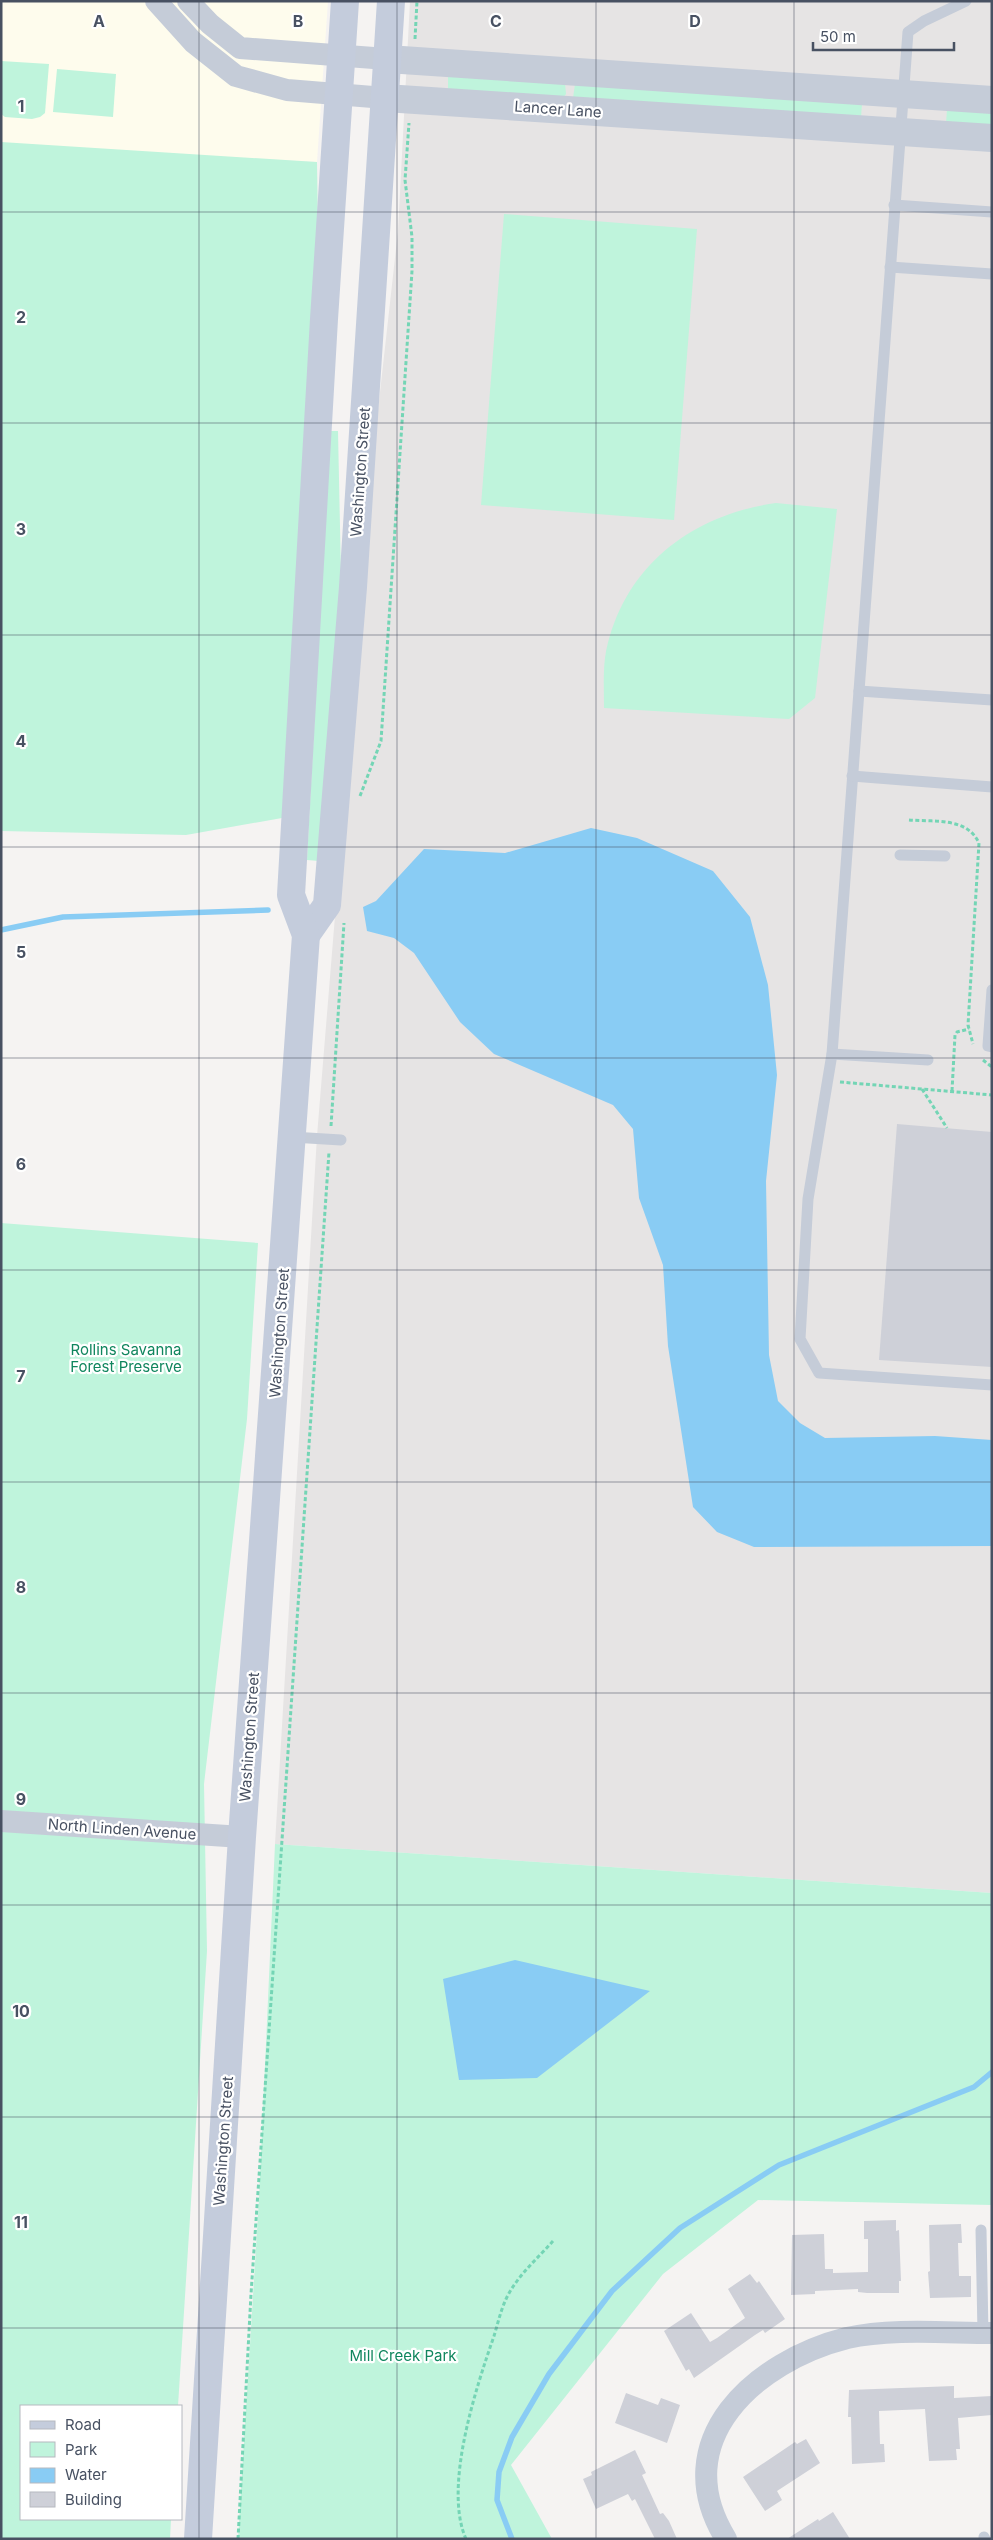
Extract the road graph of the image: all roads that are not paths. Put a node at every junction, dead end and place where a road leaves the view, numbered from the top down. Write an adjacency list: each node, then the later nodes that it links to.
1 (156, 1): 8 (street, Lancer Lane)
2 (188, 1): 6 (street)
3 (345, 1): 6 (main road, Washington Street)
4 (391, 1): 7 (main road, Washington Street)
5 (966, 1): 9 (lane)
6 (341, 56): 7 (street); 8 (main road, Washington Street)
7 (388, 59): 9 (street); 10 (main road, Washington Street)
8 (338, 94): 10 (street, Lancer Lane); 24 (main road, Washington Street)
9 (904, 94): 11 (street); 12 (lane)
10 (385, 98): 12 (street, Lancer Lane); 24 (main road, Washington Street)
11 (992, 100)
12 (900, 132): 13 (street, Lancer Lane); 14 (lane)
13 (992, 138)
14 (894, 205): 15 (lane); 16 (lane)
15 (992, 212)
16 (890, 267): 17 (lane); 18 (lane)
17 (992, 274)
18 (859, 691): 19 (lane); 20 (lane)
19 (992, 700)
20 (852, 776): 21 (lane); 27 (lane)
21 (992, 787)
22 (900, 854): 23 (lane)
23 (944, 856)
24 (306, 935): 29 (main road, Washington Street)
25 (992, 990): 26 (lane)
26 (992, 1047)
27 (832, 1054): 28 (lane); 31 (lane)
28 (928, 1060)
29 (292, 1137): 30 (lane); 33 (main road, Washington Street)
30 (335, 1139)
31 (992, 1385)
32 (1, 1821): 33 (street, North Linden Avenue)
33 (242, 1837): 36 (main road, Washington Street)
34 (981, 2230): 35 (lane)
35 (987, 2333): 37 (street)
36 (198, 2539)
37 (726, 2539)

